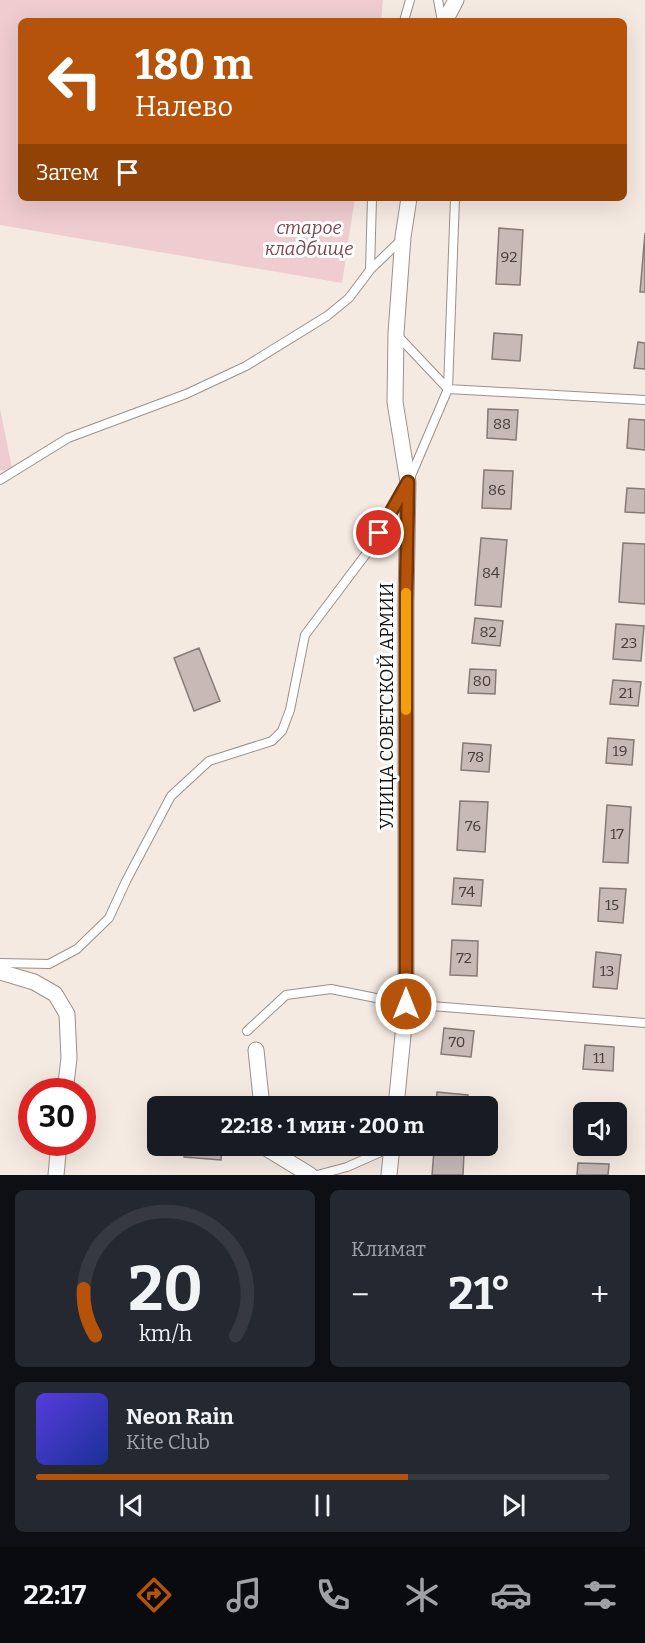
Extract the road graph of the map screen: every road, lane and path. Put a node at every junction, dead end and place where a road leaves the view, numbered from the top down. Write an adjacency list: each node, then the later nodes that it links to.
1 (410, 0): 4 (lane)
2 (438, 0): 5 (lane)
3 (456, 0): 6 (street)
4 (405, 18)
5 (442, 18)
6 (445, 18)
7 (372, 201): 11 (lane)
8 (409, 201): 10 (street, УЛИЦА СОВЕТСКОЙ АРМИИ)
9 (455, 201): 13 (lane)
10 (403, 237): 11 (lane); 12 (street, УЛИЦА СОВЕТСКОЙ АРМИИ)
11 (370, 270): 15 (lane)
12 (396, 333): 13 (lane); 16 (street, УЛИЦА СОВЕТСКОЙ АРМИИ)
13 (448, 389): 14 (lane); 16 (lane)
14 (645, 400)
15 (0, 480)
16 (408, 482): 17 (lane); 19 (street, УЛИЦА СОВЕТСКОЙ АРМИИ)
17 (0, 963)
18 (0, 972): 23 (street)
19 (406, 1004): 20 (lane); 21 (lane); 25 (street, УЛИЦА СОВЕТСКОЙ АРМИИ)
20 (645, 1023)
21 (247, 1031)
22 (256, 1050): 24 (street)
23 (67, 1078)
24 (261, 1096)
25 (397, 1096)
26 (58, 1156): 30 (street)
27 (279, 1156): 31 (street)
28 (371, 1156): 32 (lane)
29 (391, 1156): 33 (street)
30 (56, 1175)
31 (310, 1175)
32 (317, 1175)
33 (389, 1175)

